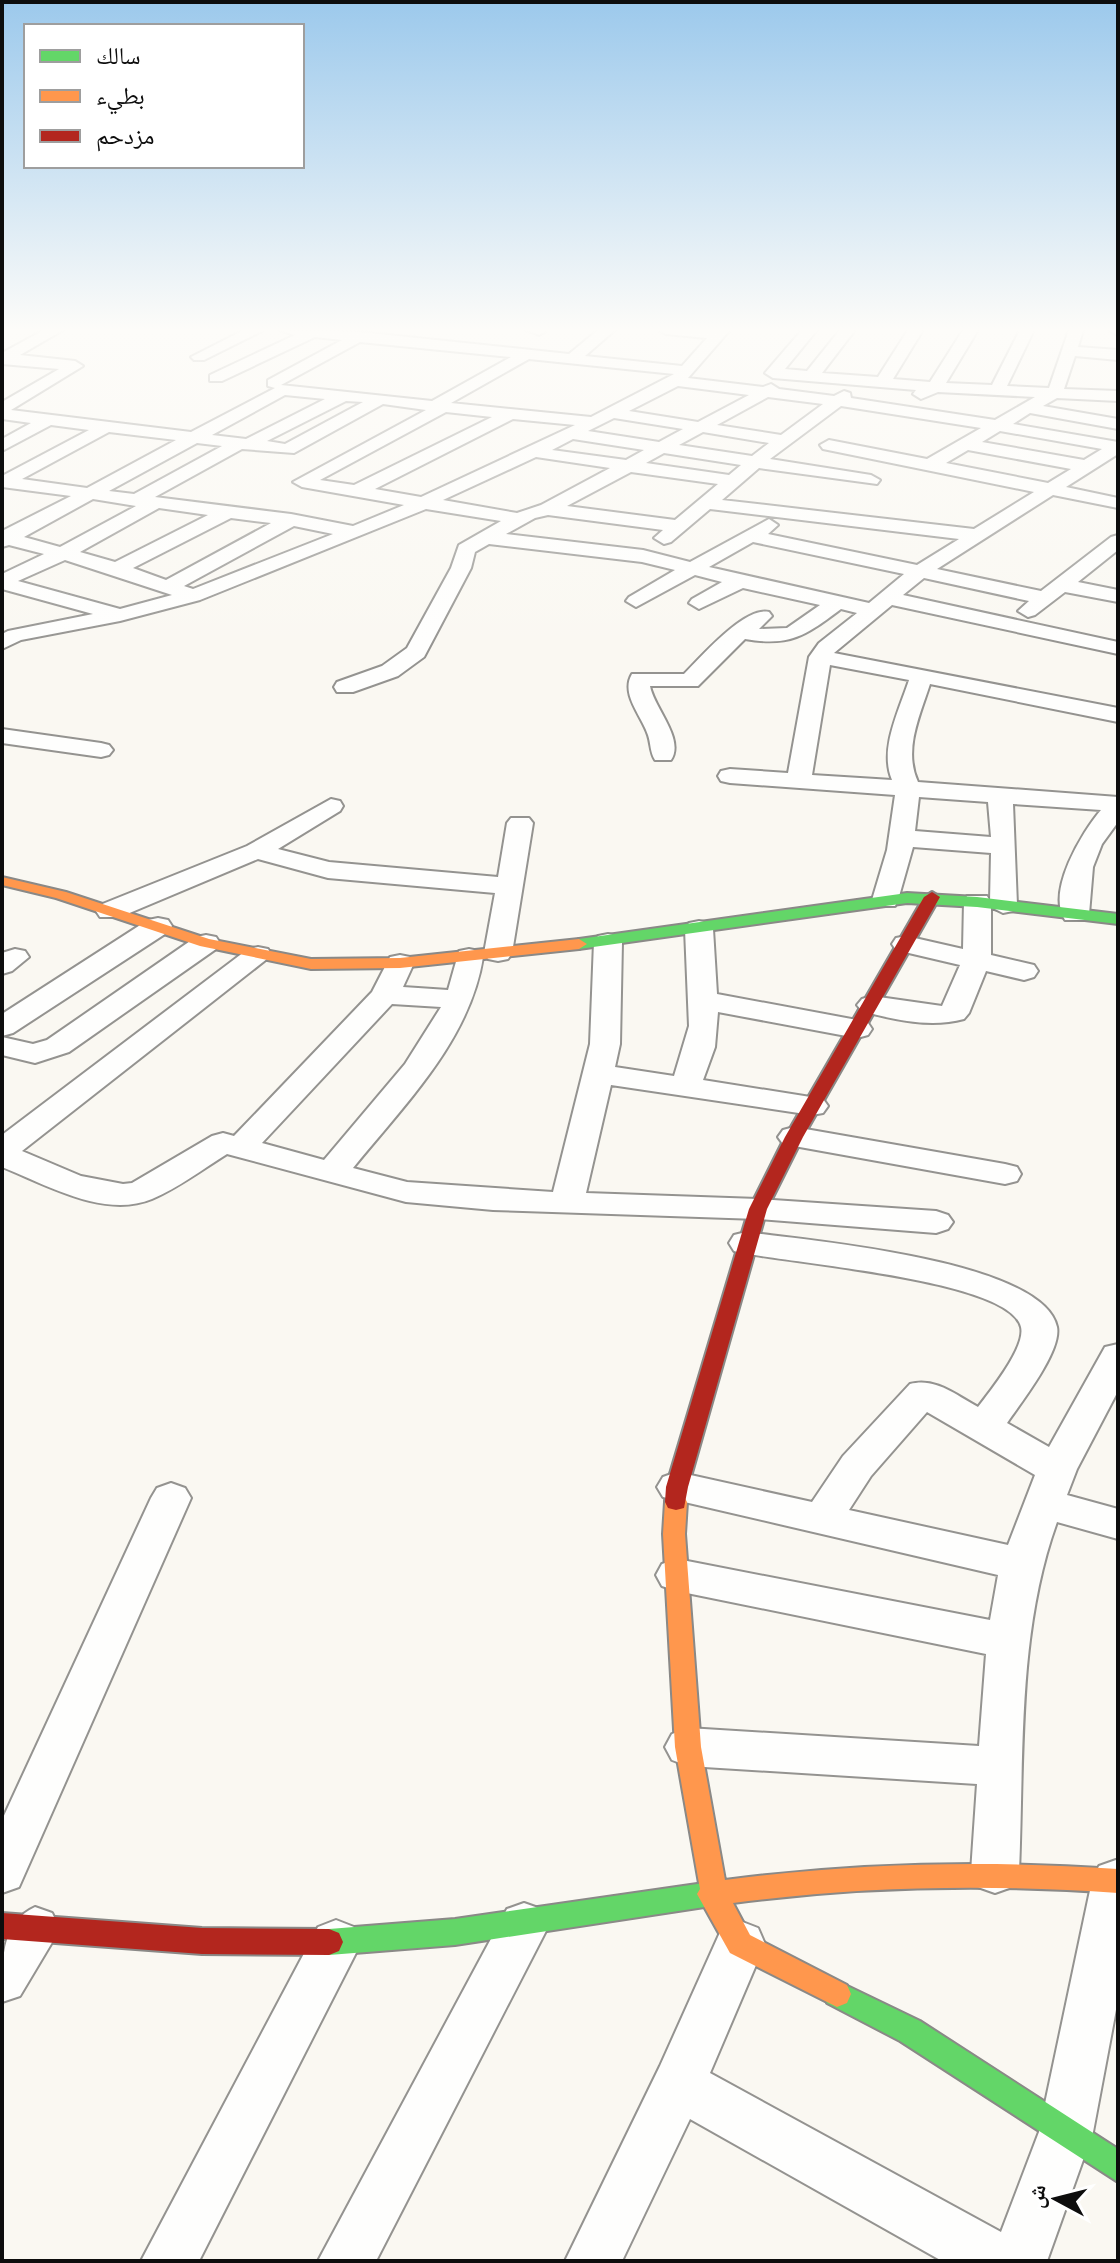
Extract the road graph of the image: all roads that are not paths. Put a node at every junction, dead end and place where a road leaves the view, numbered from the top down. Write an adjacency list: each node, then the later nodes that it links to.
1 (20, 436): 22 (street)
2 (91, 436): 35 (street)
3 (178, 436): 17 (street)
4 (202, 436): 17 (street)
5 (263, 436): 20 (street)
6 (316, 436): 20 (street)
7 (384, 436): 37 (street)
8 (467, 436): 37 (street)
9 (569, 436): 24 (street)
10 (583, 436): 23 (street)
11 (684, 436): 23 (street)
12 (752, 436): 18 (street)
13 (789, 436): 18 (street)
14 (846, 436): 21 (street)
15 (979, 436): 19 (street)
16 (1052, 436): 27 (street)
17 (198, 438): 20 (street); 38 (street)
18 (783, 440): 26 (street)
19 (965, 444): 27 (street); 29 (street)
20 (243, 445): 39 (street)
21 (829, 445): 25 (street); 29 (street)
22 (2, 446)
23 (662, 447): 26 (street); 30 (street)
24 (534, 452): 30 (street); 41 (street)
25 (811, 455): 31 (street); 32 (street)
26 (758, 460): 31 (street); 34 (street)
27 (1091, 463): 28 (street); 36 (street)
28 (1118, 464)
29 (930, 465): 36 (street)
30 (626, 466): 34 (street); 45 (street)
31 (792, 466): 32 (street)
32 (848, 476): 33 (street)
33 (871, 480)
34 (731, 481): 43 (street)
35 (3, 487): 38 (street)
36 (1047, 490): 40 (street); 44 (street)
37 (357, 491): 41 (street)
38 (93, 494): 39 (street); 57 (street)
39 (134, 501): 42 (street)
40 (1029, 501): 49 (street); 54 (street)
41 (424, 502): 50 (street); 53 (street)
42 (155, 503): 46 (street); 60 (street)
43 (704, 503): 48 (street); 52 (street)
44 (1118, 503)
45 (548, 509): 47 (street); 50 (street)
46 (228, 512): 51 (street); 68 (street)
47 (569, 512): 52 (street); 59 (street)
48 (790, 512): 54 (street); 55 (street)
49 (1118, 518)
50 (520, 519): 56 (street)
51 (291, 520): 53 (street); 69 (street)
52 (679, 526): 61 (street)
53 (353, 532): 62 (street)
54 (977, 535): 65 (street)
55 (752, 536): 64 (street); 65 (street)
56 (487, 538): 59 (street); 87 (street)
57 (4, 539): 60 (street)
58 (1118, 541): 70 (street)
59 (522, 543): 61 (street)
60 (63, 553): 67 (street); 68 (street)
61 (643, 556): 64 (street)
62 (271, 565): 63 (street); 71 (street)
63 (321, 569)
64 (695, 569): 66 (street); 73 (street)
65 (919, 572): 70 (street); 76 (street)
66 (740, 581): 74 (street); 75 (street)
67 (2, 582): 68 (street)
68 (109, 585): 69 (street); 69 (street); 77 (street)
69 (162, 585): 71 (street)
70 (1053, 592): 72 (street); 80 (street)
71 (193, 596): 77 (street)
72 (1118, 596)
73 (636, 601)
74 (837, 602): 76 (street); 81 (street)
75 (699, 603)
76 (881, 604): 80 (street); 85 (street)
77 (120, 615): 82 (street)
78 (762, 616): 81 (street)
79 (1108, 624): 83 (street)
80 (1009, 625): 83 (street)
81 (742, 632): 91 (street)
82 (6, 636)
83 (1088, 641): 84 (street)
84 (1118, 648)
85 (820, 657): 86 (street); 93 (street)
86 (922, 676): 88 (street); 94 (street)
87 (345, 687)
88 (1118, 715)
89 (2, 736): 90 (street)
90 (101, 750)
91 (663, 755)
92 (730, 776): 93 (street)
93 (799, 780): 94 (street)
94 (908, 788): 95 (street); 99 (street)
95 (1000, 796): 96 (street); 100 (street)
96 (1118, 805): 108 (street)
97 (331, 806): 101 (street)
98 (520, 823): 103 (street)
99 (902, 838): 100 (street); 105 (street)
100 (1004, 846): 106 (street)
101 (256, 851): 103 (street); 107 (street)
102 (2, 881): 107 (street)
103 (508, 886): 117 (street)
104 (932, 897): 105 (street); 106 (street); 114 (street)
105 (885, 900): 111 (street)
106 (990, 903): 108 (street); 118 (street)
107 (110, 911): 110 (street)
108 (1075, 914): 109 (street)
109 (1118, 919)
110 (158, 926): 113 (street); 126 (street)
111 (699, 929): 112 (street); 124 (street)
112 (608, 942): 117 (street); 128 (street)
113 (206, 943): 116 (street); 127 (street)
114 (906, 944): 118 (street); 125 (street)
115 (2, 953): 120 (street)
116 (258, 955): 119 (street); 133 (street)
117 (484, 955): 119 (street); 123 (street)
118 (977, 959): 121 (street); 125 (street)
119 (400, 963): 122 (street)
120 (2, 965)
121 (1024, 971)
122 (385, 995): 123 (street); 132 (street)
123 (460, 999): 134 (street)
124 (705, 1001): 125 (street); 129 (street)
125 (864, 1017): 130 (street)
126 (2, 1027)
127 (2, 1046)
128 (598, 1074): 129 (street); 136 (street)
129 (685, 1089): 130 (street)
130 (812, 1106): 131 (street)
131 (794, 1137): 135 (street); 137 (street)
132 (240, 1148): 133 (street); 134 (street)
133 (2, 1153)
134 (331, 1173): 136 (street)
135 (1005, 1174)
136 (567, 1204): 137 (street)
137 (758, 1209): 138 (street); 139 (street)
138 (936, 1222)
139 (746, 1243): 141 (street); 143 (street)
140 (1118, 1356): 142 (street)
141 (984, 1427): 142 (street); 145 (street)
142 (1052, 1486): 146 (street); 147 (street)
143 (677, 1487): 145 (street); 148 (street)
144 (171, 1498): 152 (street)
145 (823, 1518): 147 (street)
146 (1118, 1524)
147 (1021, 1564): 149 (street)
148 (677, 1575): 149 (street); 150 (street)
149 (1008, 1641): 151 (street)
150 (688, 1747): 151 (street); 155 (street)
151 (999, 1766): 153 (street)
152 (2, 1872)
153 (995, 1872): 154 (street); 155 (street)
154 (1117, 1881): 162 (street)
155 (714, 1894): 156 (street); 159 (street)
156 (524, 1925): 158 (street); 165 (street)
157 (18, 1928): 158 (street); 160 (street)
158 (336, 1943): 164 (street)
159 (740, 1944): 161 (street); 162 (street)
160 (2, 1979)
161 (679, 2084): 166 (street); 167 (street)
162 (1066, 2132): 163 (street); 168 (street)
163 (1118, 2167)
164 (169, 2261)
165 (346, 2261)
166 (593, 2261)
167 (997, 2261)
168 (1019, 2261)

